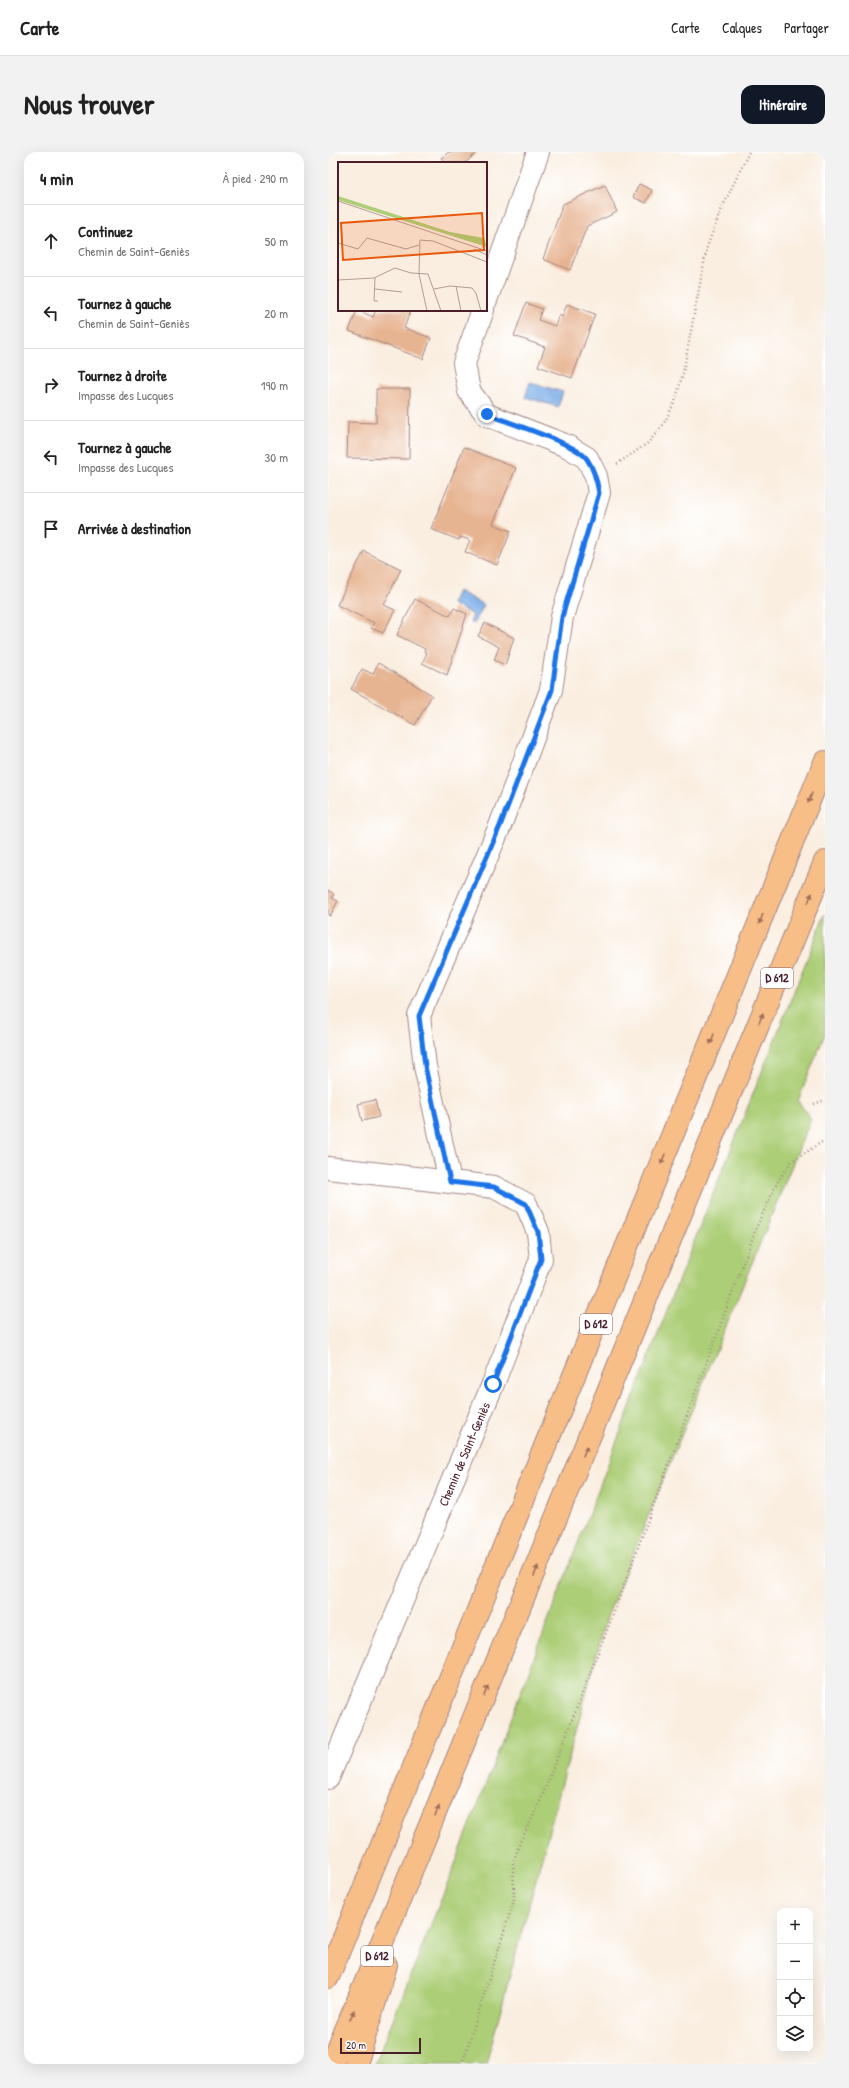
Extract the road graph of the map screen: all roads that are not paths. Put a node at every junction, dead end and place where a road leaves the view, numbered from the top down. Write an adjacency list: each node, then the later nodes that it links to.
1 (538, 152): 2 (street)
2 (487, 297)
3 (482, 311): 7 (street)
4 (825, 762): 10 (highway, D 612, one-way to 10)
5 (825, 862): 9 (highway, D 612, one-way to 5)
6 (328, 1168): 7 (street, Chemin de Saint-Geniès)
7 (450, 1182): 8 (street, Chemin de Saint-Geniès)
8 (328, 1778)
9 (422, 1847): 13 (highway, D 612, one-way to 9); 14 (highway)
10 (350, 1922): 11 (highway); 12 (highway, D 612)
11 (328, 1962)
12 (328, 1977)
13 (332, 2064)
14 (356, 2064)

